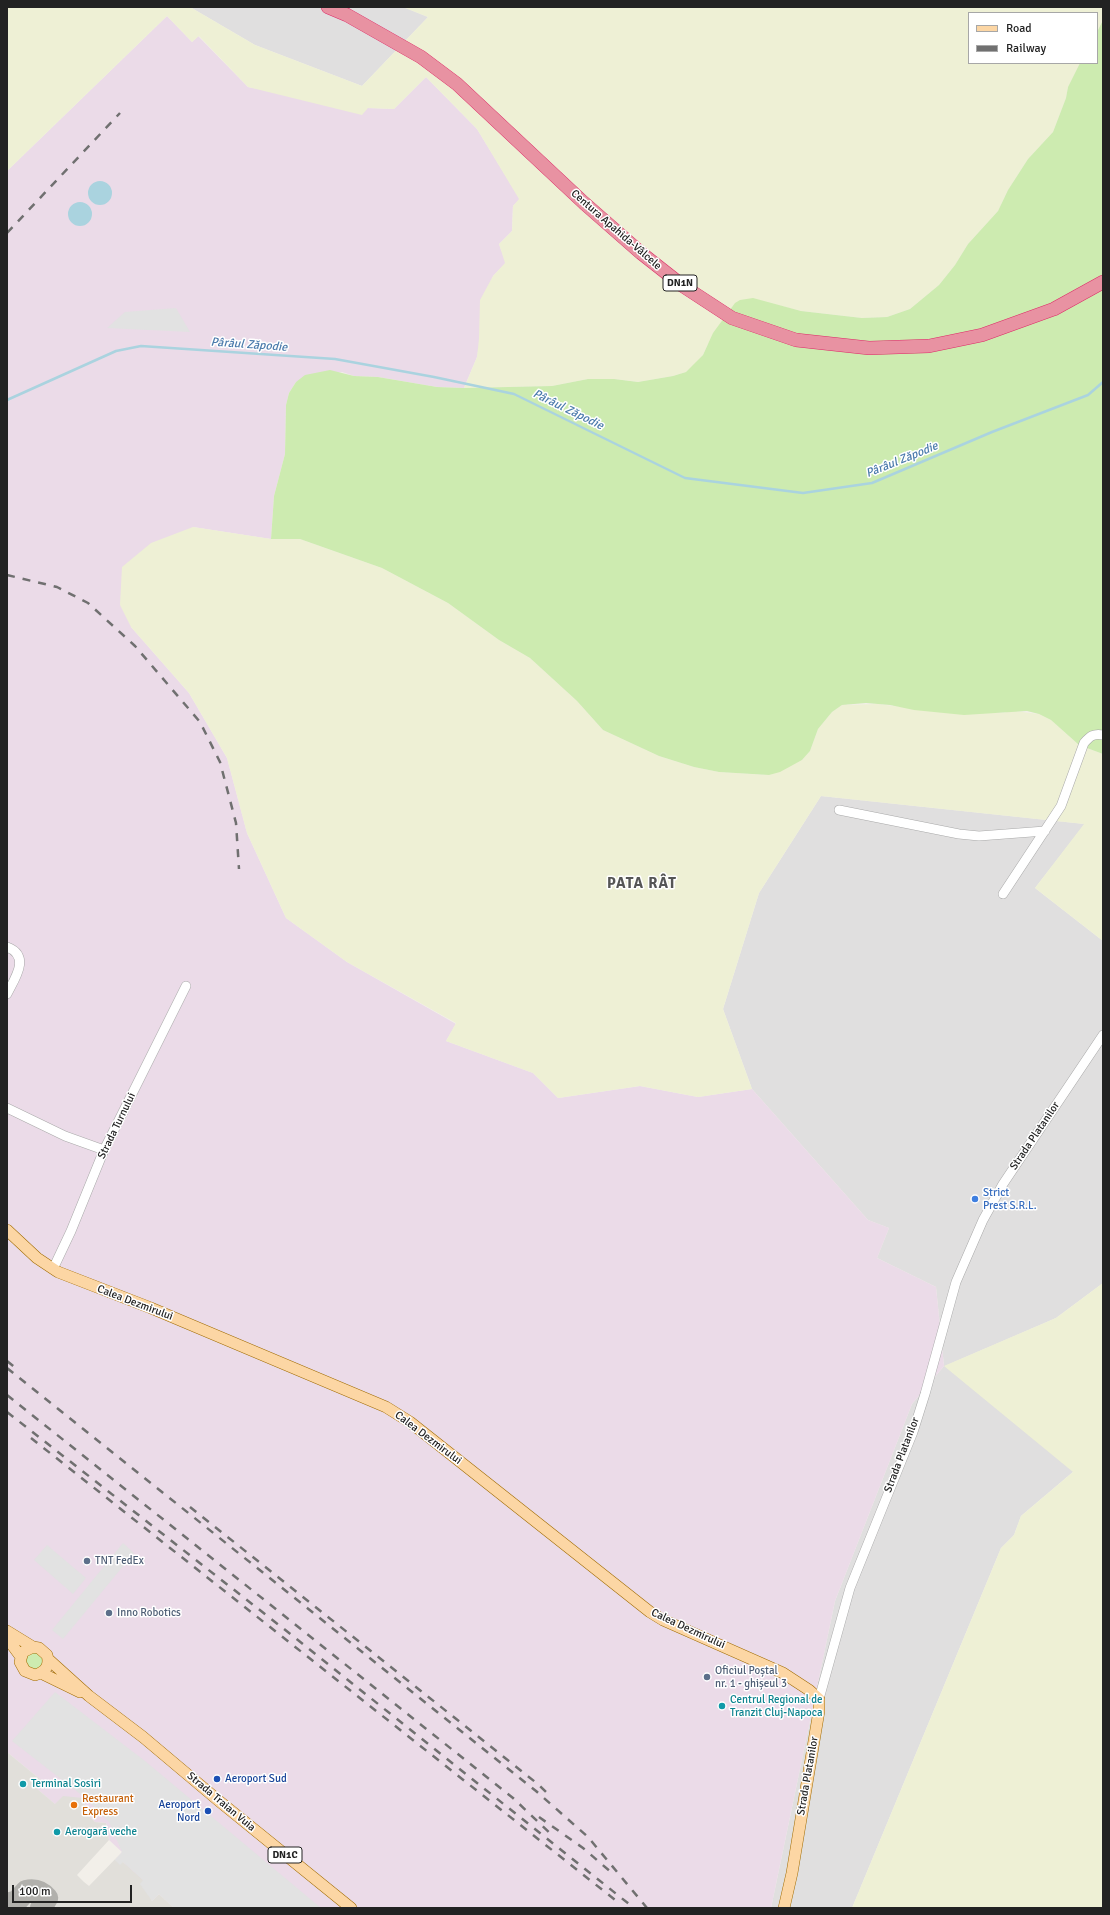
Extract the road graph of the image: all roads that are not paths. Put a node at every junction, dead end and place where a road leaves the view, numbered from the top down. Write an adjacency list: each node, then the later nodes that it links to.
1 (328, 7): 2 (highway, Centura Apahida-Vâlcele / DN1N)
2 (1103, 282)
3 (1103, 735): 5 (street)
4 (839, 810): 5 (street)
5 (1045, 831): 6 (street)
6 (1003, 894)
7 (7, 947): 9 (street)
8 (186, 986): 12 (street, Strada Turnului)
9 (7, 994)
10 (1103, 1035): 22 (street, Strada Platanilor)
11 (7, 1108): 12 (street)
12 (104, 1150): 14 (street, Strada Turnului)
13 (7, 1230): 14 (main road, Calea Dezmirului)
14 (53, 1269): 22 (main road, Calea Dezmirului)
15 (7, 1631): 17 (main road, Strada Traian Vuia / DN1C)
16 (7, 1638): 18 (main road, Strada Traian Vuia / DN1C)
17 (33, 1647): 18 (main road); 19 (main road, Strada Traian Vuia / DN1C)
18 (21, 1657): 20 (main road, Strada Traian Vuia / DN1C)
19 (48, 1659): 20 (main road); 21 (main road, Strada Traian Vuia / DN1C)
20 (41, 1674): 21 (main road, Strada Traian Vuia / DN1C)
21 (89, 1696): 23 (main road, Strada Traian Vuia / DN1C)
22 (819, 1700): 24 (main road, Strada Platanilor)
23 (351, 1908)
24 (784, 1908)

